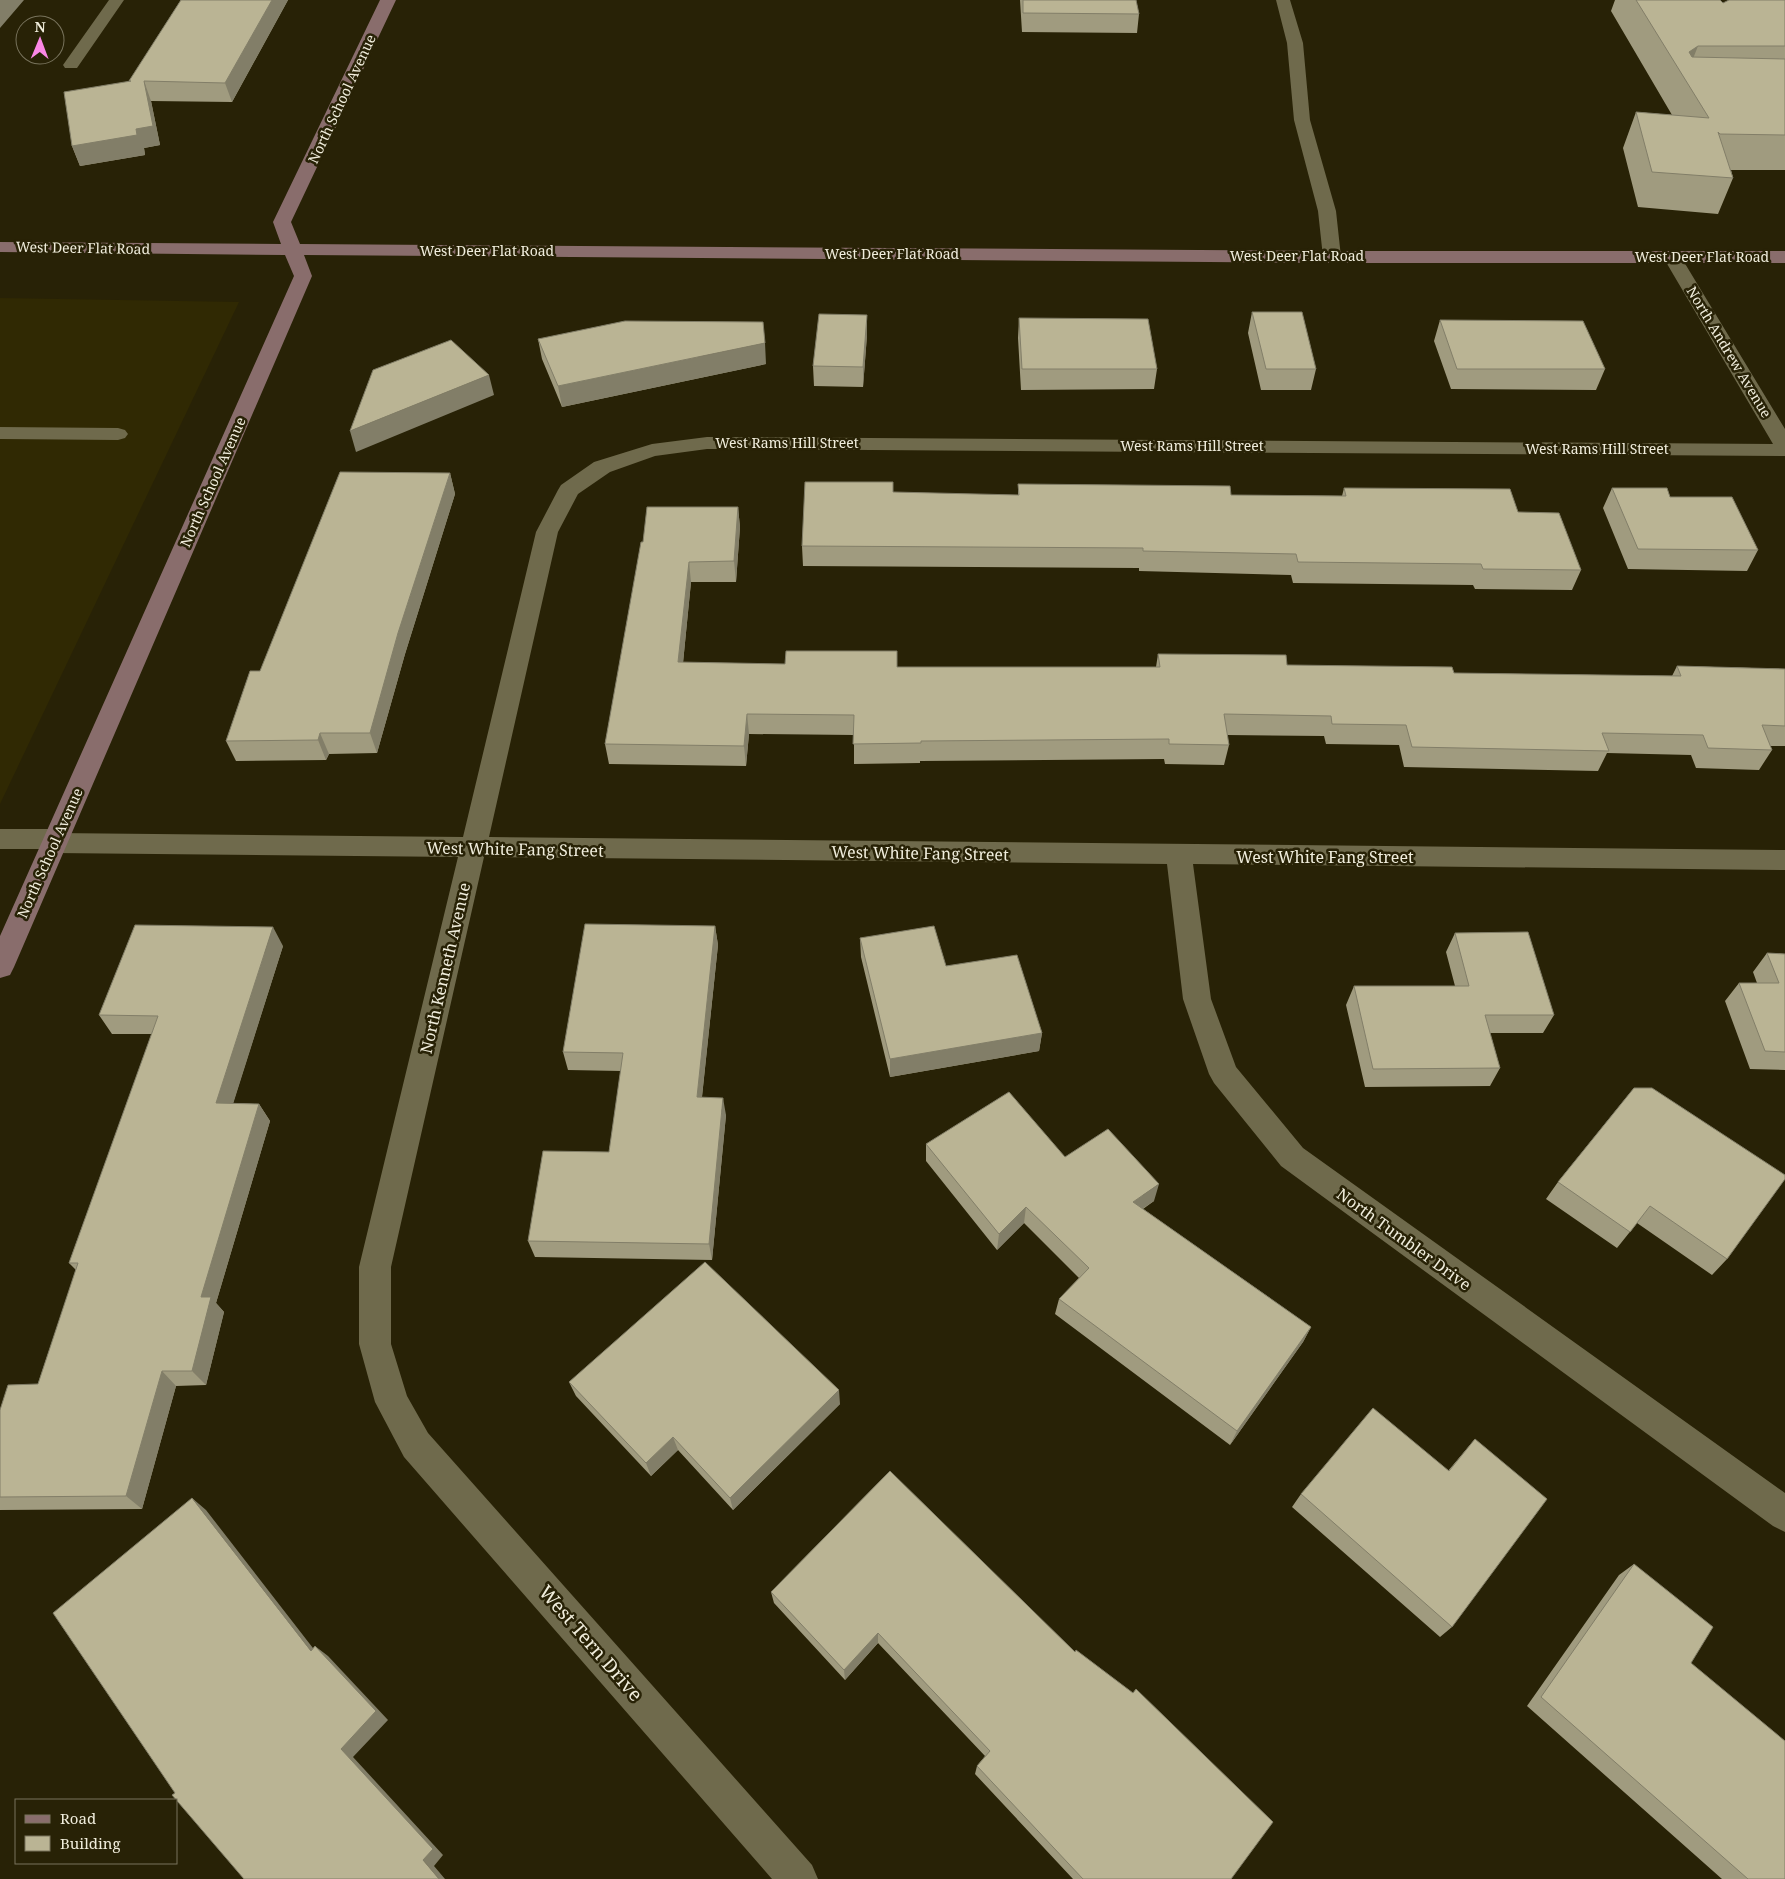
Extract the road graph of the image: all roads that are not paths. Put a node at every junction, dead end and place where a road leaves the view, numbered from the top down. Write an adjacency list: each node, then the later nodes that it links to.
1 (117, 0): 4 (street)
2 (388, 0): 6 (main road, North School Avenue)
3 (1283, 0): 7 (street)
4 (71, 65)
5 (0, 247): 6 (main road, West Deer Flat Road)
6 (293, 250): 7 (main road, West Deer Flat Road); 16 (main road, North School Avenue)
7 (1332, 257): 8 (main road, West Deer Flat Road)
8 (1672, 257): 9 (main road, West Deer Flat Road); 12 (street, North Andrew Avenue)
9 (1785, 257)
10 (0, 433): 11 (street)
11 (118, 434)
12 (1785, 446)
13 (1785, 450): 14 (street, West Rams Hill Street)
14 (602, 466): 17 (street, North Kenneth Avenue)
15 (0, 839): 16 (street, West White Fang Street)
16 (55, 841): 17 (street, West White Fang Street); 20 (main road, North School Avenue)
17 (472, 848): 18 (street, West White Fang Street); 21 (street, North Kenneth Avenue)
18 (1179, 855): 19 (street, West White Fang Street); 22 (street, North Tumbler Drive)
19 (1785, 860)
20 (0, 967)
21 (392, 1402): 23 (street, West Tern Drive)
22 (1785, 1514)
23 (798, 1879)

